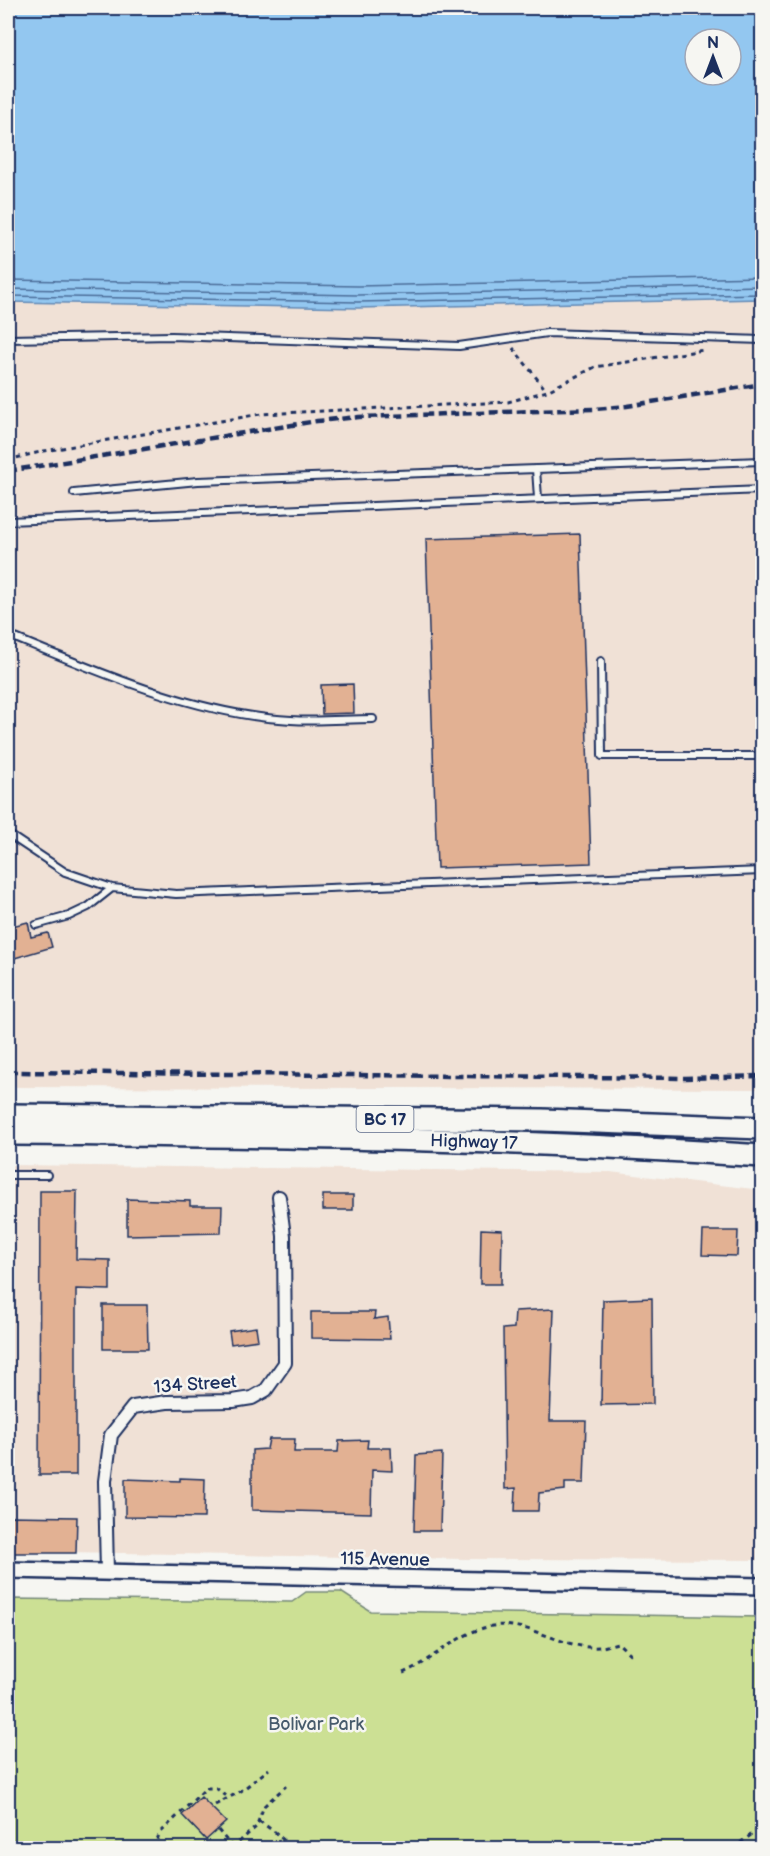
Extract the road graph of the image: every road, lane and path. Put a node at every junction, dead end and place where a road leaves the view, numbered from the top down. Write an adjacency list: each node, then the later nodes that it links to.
1 (8, 339): 2 (lane)
2 (506, 340): 3 (lane); 5 (path)
3 (762, 340)
4 (712, 348): 5 (path)
5 (547, 391): 6 (path)
6 (8, 460)
7 (762, 461): 8 (lane)
8 (536, 469): 10 (lane); 11 (lane)
9 (762, 490): 11 (lane)
10 (74, 494)
11 (537, 498): 12 (lane)
12 (8, 521)
13 (8, 635): 15 (lane)
14 (601, 661): 16 (lane)
15 (373, 719)
16 (762, 756)
17 (8, 834): 19 (lane)
18 (762, 871): 19 (lane)
19 (112, 888): 20 (lane)
20 (36, 925)
21 (8, 1115): 22 (highway, Highway 17 / BC 17)
22 (762, 1128)
23 (8, 1134): 24 (highway, Highway 17 / BC 17)
24 (762, 1156)
25 (8, 1175): 26 (lane)
26 (47, 1175)
27 (279, 1197): 29 (street, 134 Street)
28 (8, 1570): 29 (street, 115 Avenue)
29 (107, 1572): 30 (street, 115 Avenue)
30 (762, 1586)
31 (631, 1655): 32 (path)
32 (403, 1674)
33 (269, 1769): 35 (path)
34 (286, 1786): 37 (path)
35 (229, 1798): 36 (path); 40 (path)
36 (215, 1805)
37 (259, 1821): 41 (path); 42 (path)
38 (762, 1827): 43 (path)
39 (218, 1830): 41 (path)
40 (153, 1848)
41 (232, 1848)
42 (292, 1848)
43 (733, 1848)

